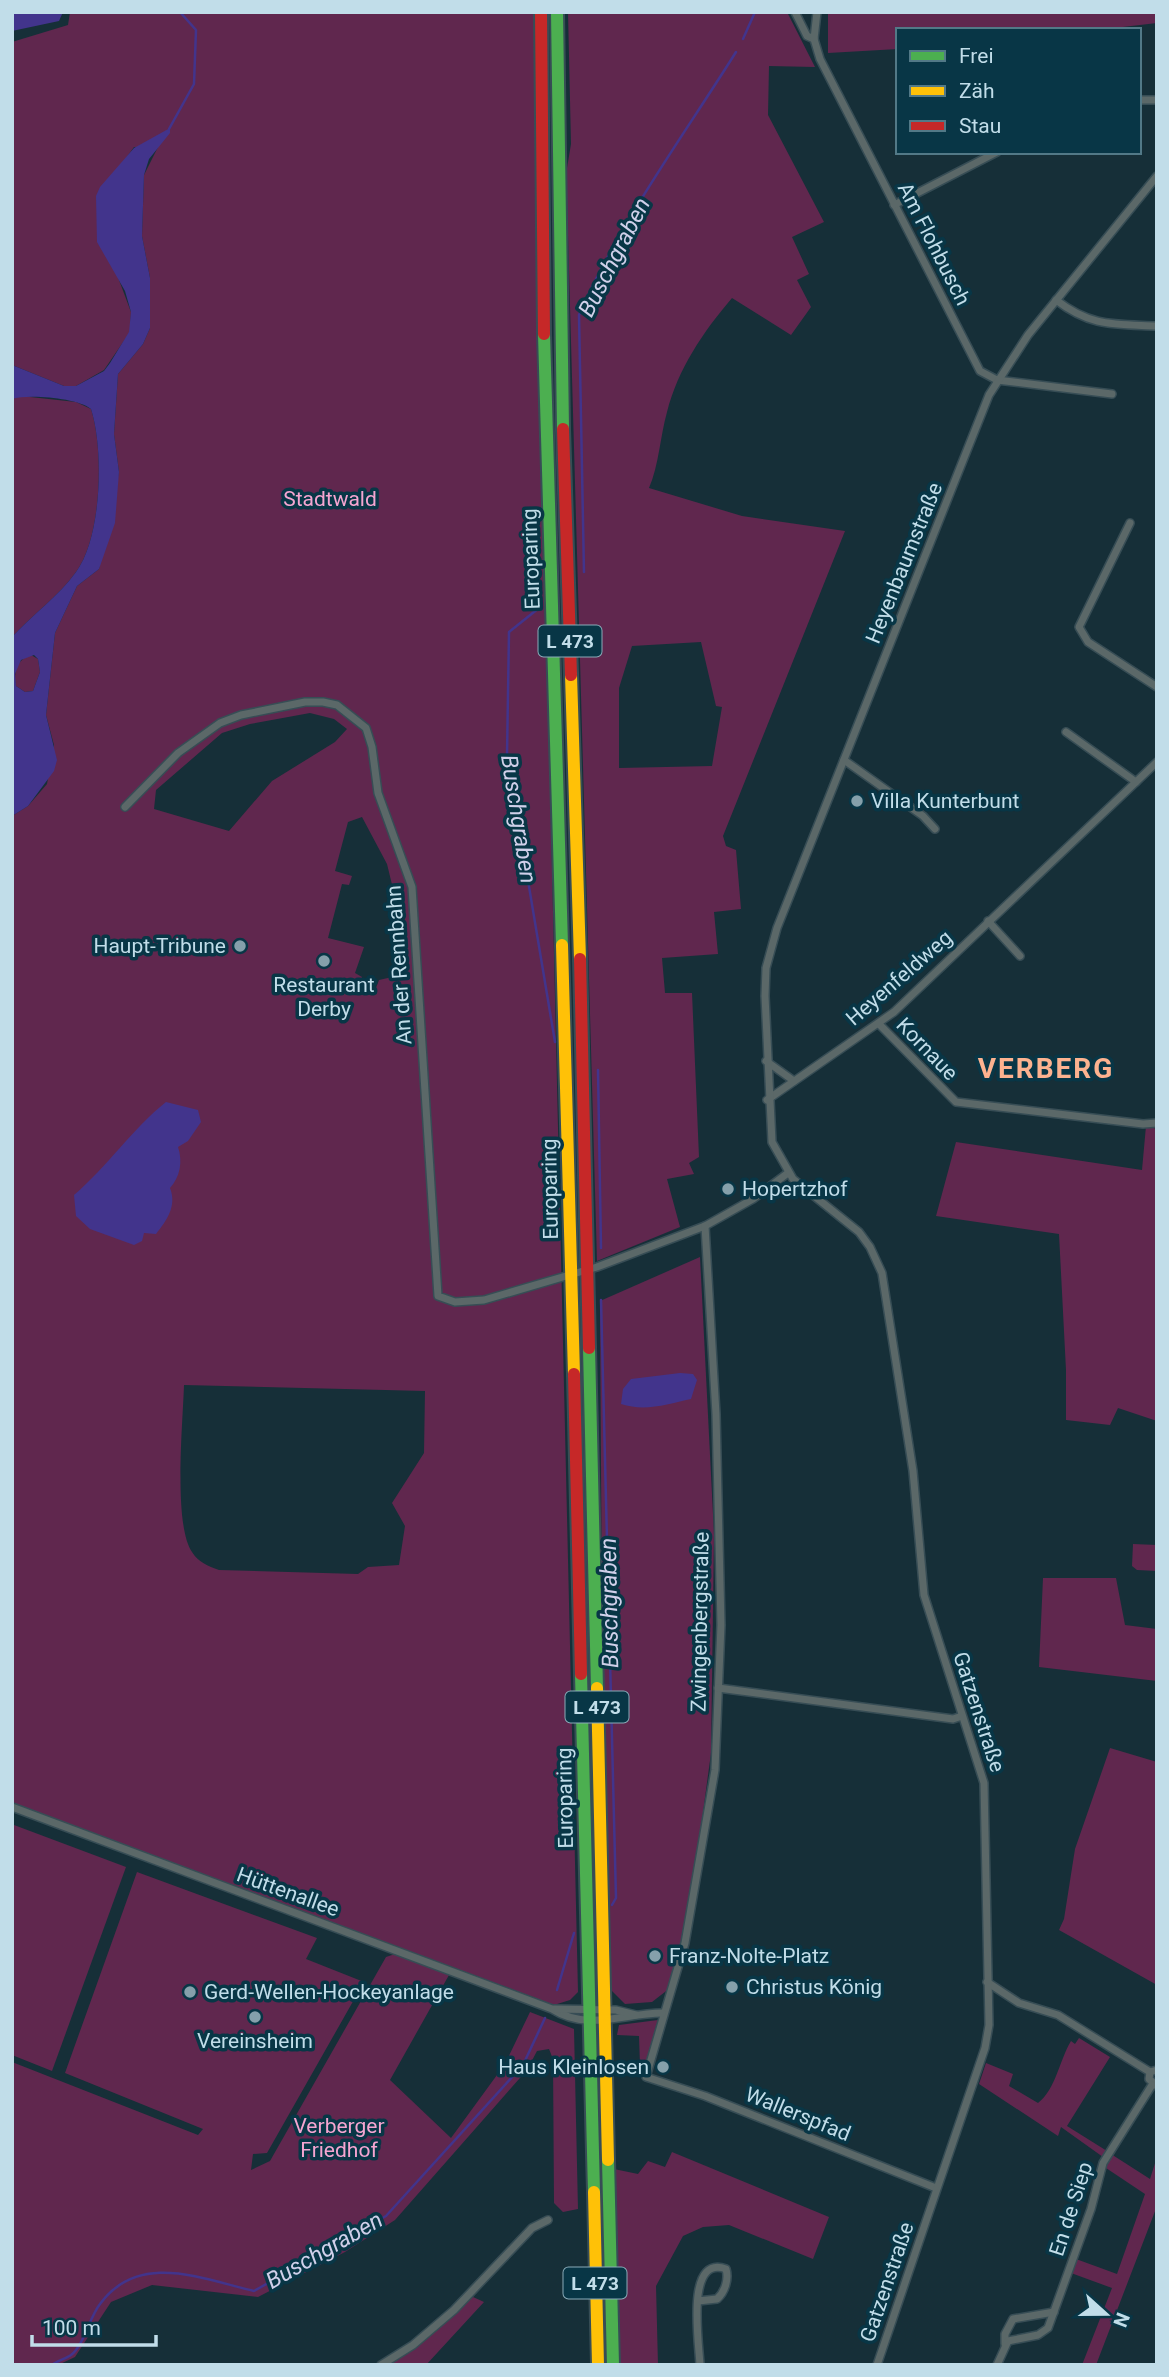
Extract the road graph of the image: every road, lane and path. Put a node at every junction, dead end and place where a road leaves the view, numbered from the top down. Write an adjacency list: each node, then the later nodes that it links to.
1 (541, 12): 33 (main road, Europaring / L 473)
2 (557, 12): 32 (main road, Europaring / L 473)
3 (795, 12): 5 (street, Am Flohbusch)
4 (817, 12): 5 (street, Am Flohbusch)
5 (814, 39): 8 (street, Am Flohbusch)
6 (993, 154): 8 (street)
7 (1157, 176): 9 (street, Heyenbaumstraße)
8 (894, 205): 11 (street, Am Flohbusch)
9 (1056, 300): 10 (street); 11 (street, Heyenbaumstraße)
10 (1157, 326)
11 (997, 380): 12 (street); 16 (street, Heyenbaumstraße)
12 (1112, 394)
13 (1130, 523): 14 (street)
14 (1157, 687)
15 (1066, 732): 19 (street)
16 (844, 760): 21 (street); 25 (street, Heyenbaumstraße)
17 (1154, 765): 18 (street, Heyenfeldweg); 19 (street, Heyenfeldweg)
18 (1157, 775)
19 (1136, 782): 22 (street, Heyenfeldweg)
20 (125, 807): 33 (street, An der Rennbahn)
21 (935, 829)
22 (988, 921): 23 (street); 24 (street, Heyenfeldweg)
23 (1020, 956)
24 (879, 1024): 26 (street, Heyenfeldweg); 28 (street, Kornaue)
25 (766, 1061): 26 (street); 27 (street, Heyenbaumstraße)
26 (794, 1081): 27 (street, Heyenfeldweg)
27 (767, 1100): 29 (street, Heyenbaumstraße)
28 (1157, 1123)
29 (772, 1142): 30 (street, Gatzenstraße)
30 (788, 1173): 31 (street); 35 (street, Gatzenstraße)
31 (705, 1226): 32 (street); 34 (street, Zwingenbergstraße)
32 (586, 1271): 33 (street, An der Rennbahn); 40 (main road, Europaring / L 473)
33 (572, 1274): 39 (main road, Europaring / L 473)
34 (718, 1688): 35 (street); 38 (street, Zwingenbergstraße)
35 (962, 1716): 37 (street, Gatzenstraße)
36 (12, 1807): 39 (street, Hüttenallee)
37 (987, 1982): 41 (street, En de Siep); 44 (street, Gatzenstraße)
38 (662, 2013): 40 (street); 42 (street, Zwingenbergstraße)
39 (589, 2015): 40 (street, Hüttenallee); 50 (main road, Europaring / L 473)
40 (604, 2015): 51 (main road, Europaring / L 473)
41 (1154, 2071): 43 (street, En de Siep)
42 (646, 2077): 44 (street, Wallerspfad)
43 (1154, 2085): 47 (street, En de Siep)
44 (936, 2188): 53 (street, Gatzenstraße)
45 (548, 2220): 49 (street)
46 (698, 2301): 46 (street); 52 (street)
47 (1054, 2312): 48 (street, En de Siep); 48 (street)
48 (1005, 2345): 54 (street)
49 (382, 2365)
50 (598, 2365)
51 (612, 2365)
52 (700, 2365)
53 (877, 2365)
54 (997, 2365)

